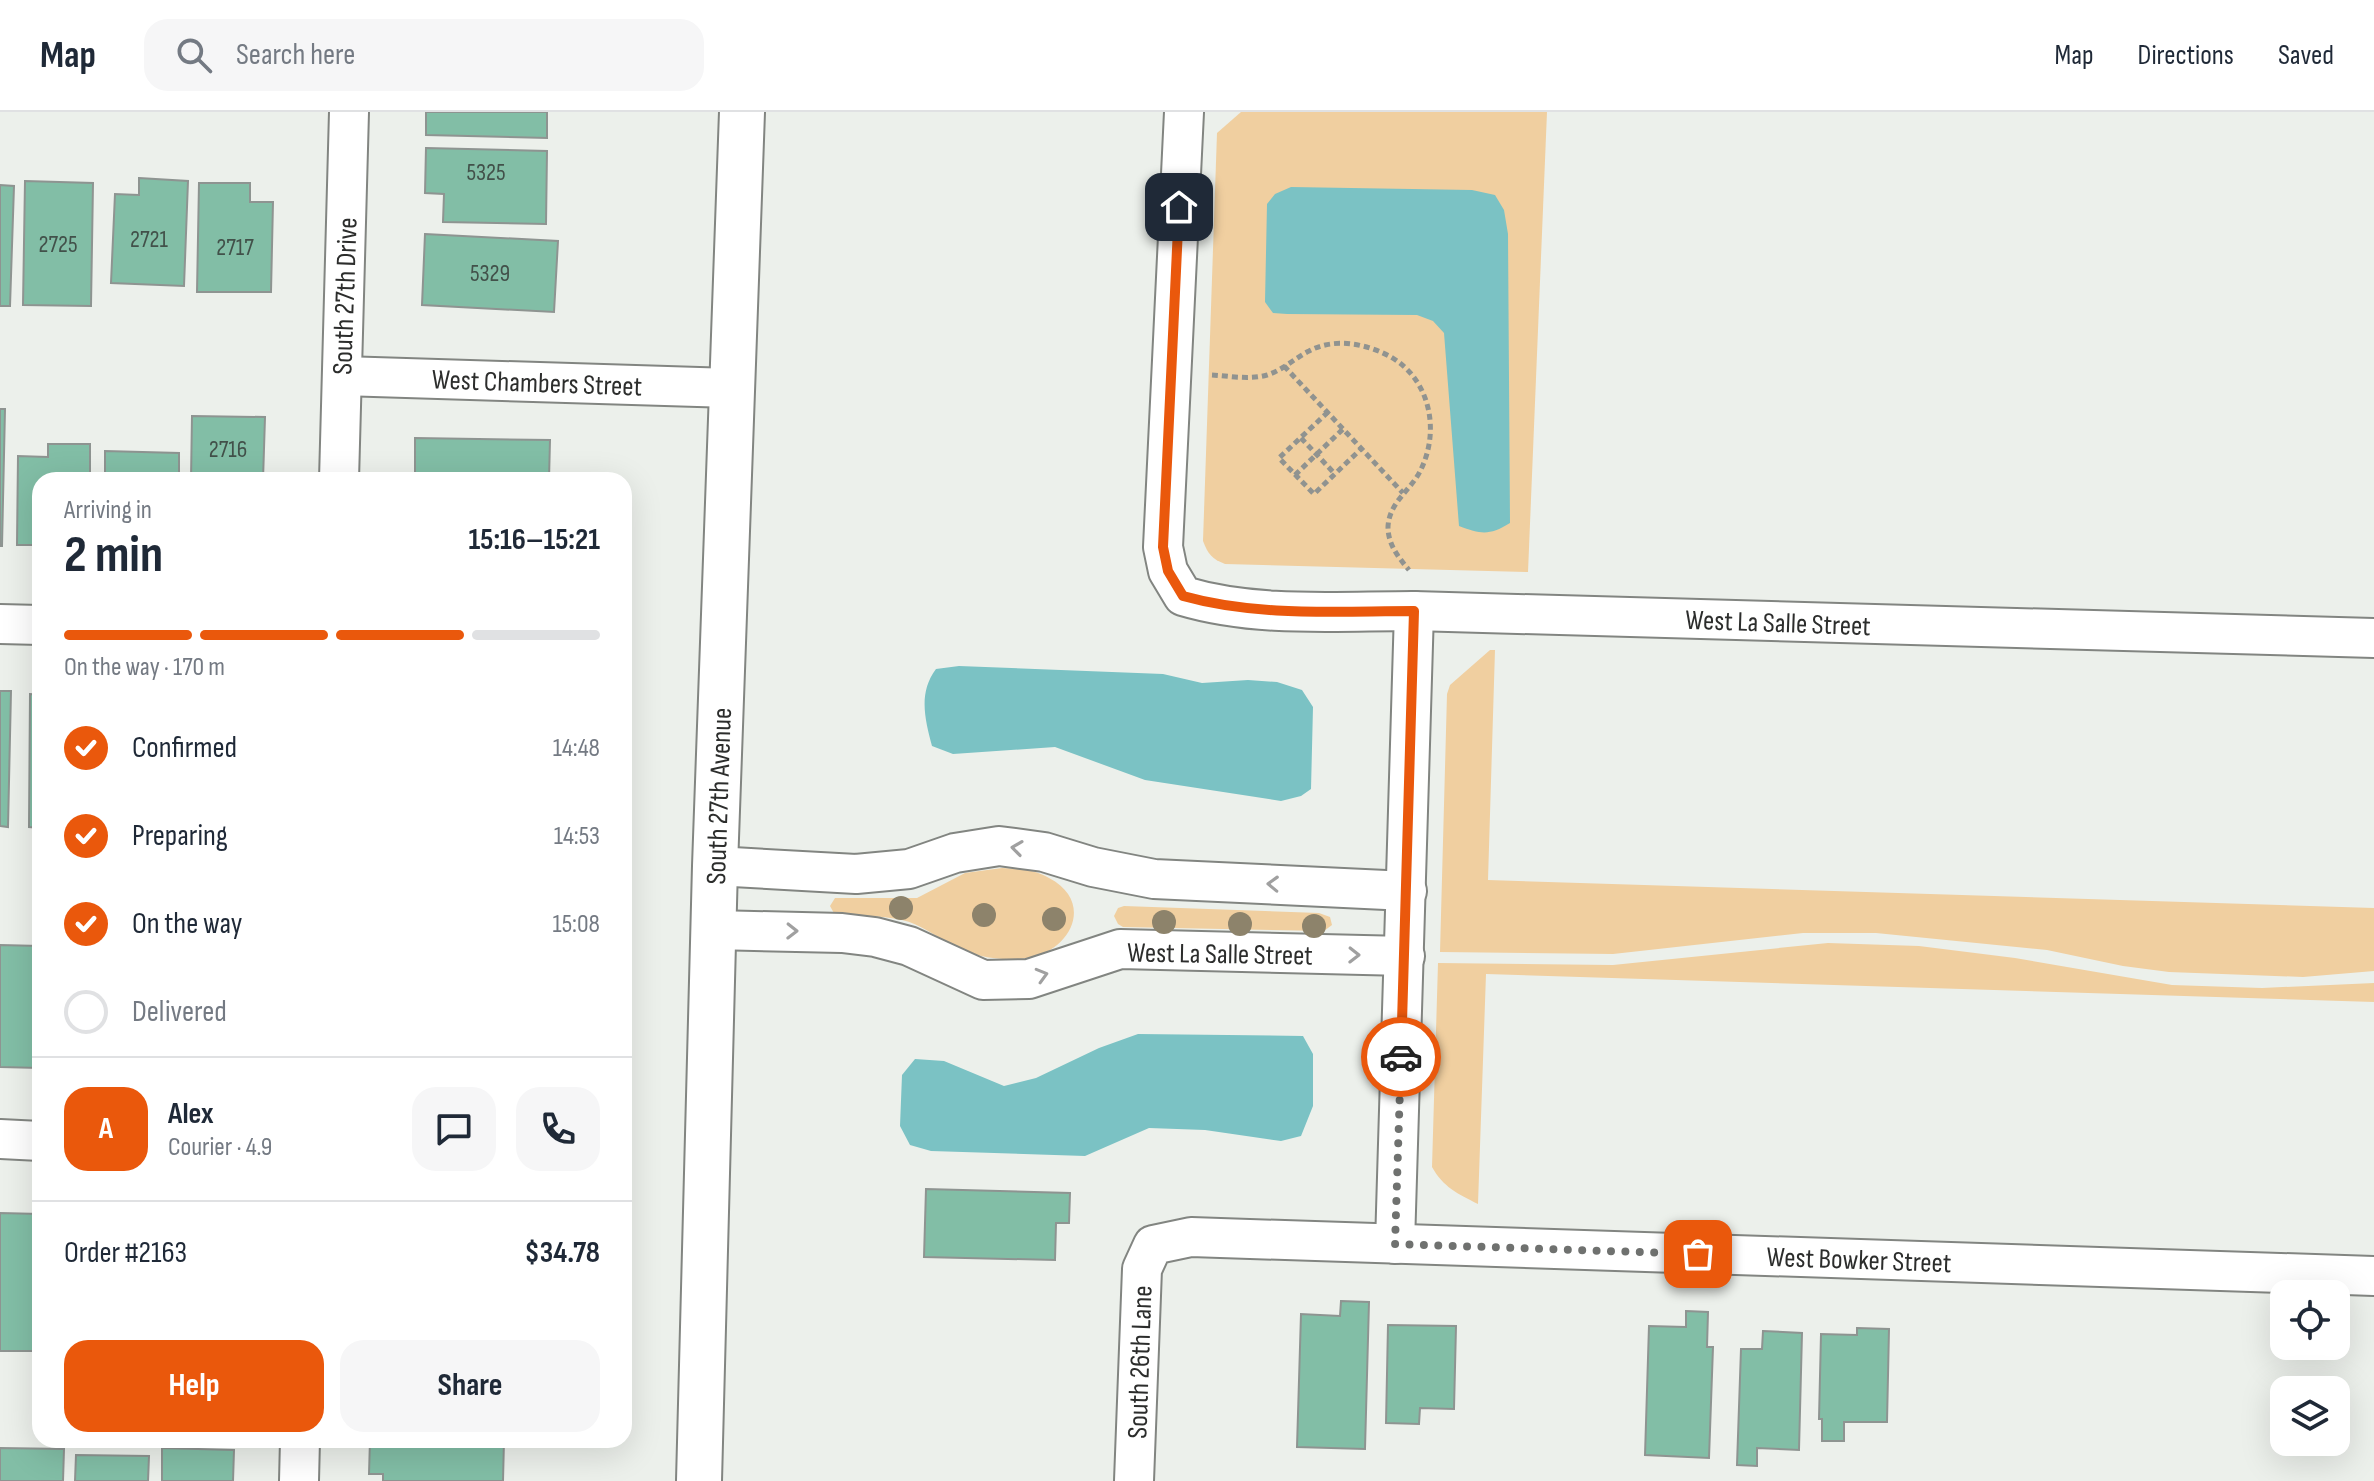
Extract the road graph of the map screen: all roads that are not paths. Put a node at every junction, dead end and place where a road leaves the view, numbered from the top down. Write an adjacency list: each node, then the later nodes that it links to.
1 (318, 112): 2 (street)
2 (349, 112): 5 (street, South 27th Drive)
3 (742, 112): 6 (main road, South 27th Avenue)
4 (1184, 112): 8 (street, West La Salle Street)
5 (342, 376): 6 (street, West Chambers Street); 7 (street, South 27th Drive)
6 (731, 388): 12 (main road, South 27th Avenue)
7 (339, 472)
8 (1414, 594): 11 (street, West La Salle Street); 13 (street)
9 (0, 624): 10 (street)
10 (32, 625)
11 (2374, 638)
12 (715, 866): 13 (street, one-way to 12); 14 (main road, South 27th Avenue)
13 (1407, 891): 15 (street)
14 (714, 930): 15 (street, West La Salle Street, one-way to 15); 23 (main road, South 27th Avenue)
15 (1405, 956): 18 (street)
16 (0, 1139): 17 (street)
17 (32, 1141)
18 (1395, 1244): 19 (street, West Bowker Street); 20 (street, West Bowker Street)
19 (1153, 1245): 24 (street, South 26th Lane)
20 (2374, 1276)
21 (300, 1448): 22 (street)
22 (299, 1481)
23 (699, 1481)
24 (1134, 1481)

